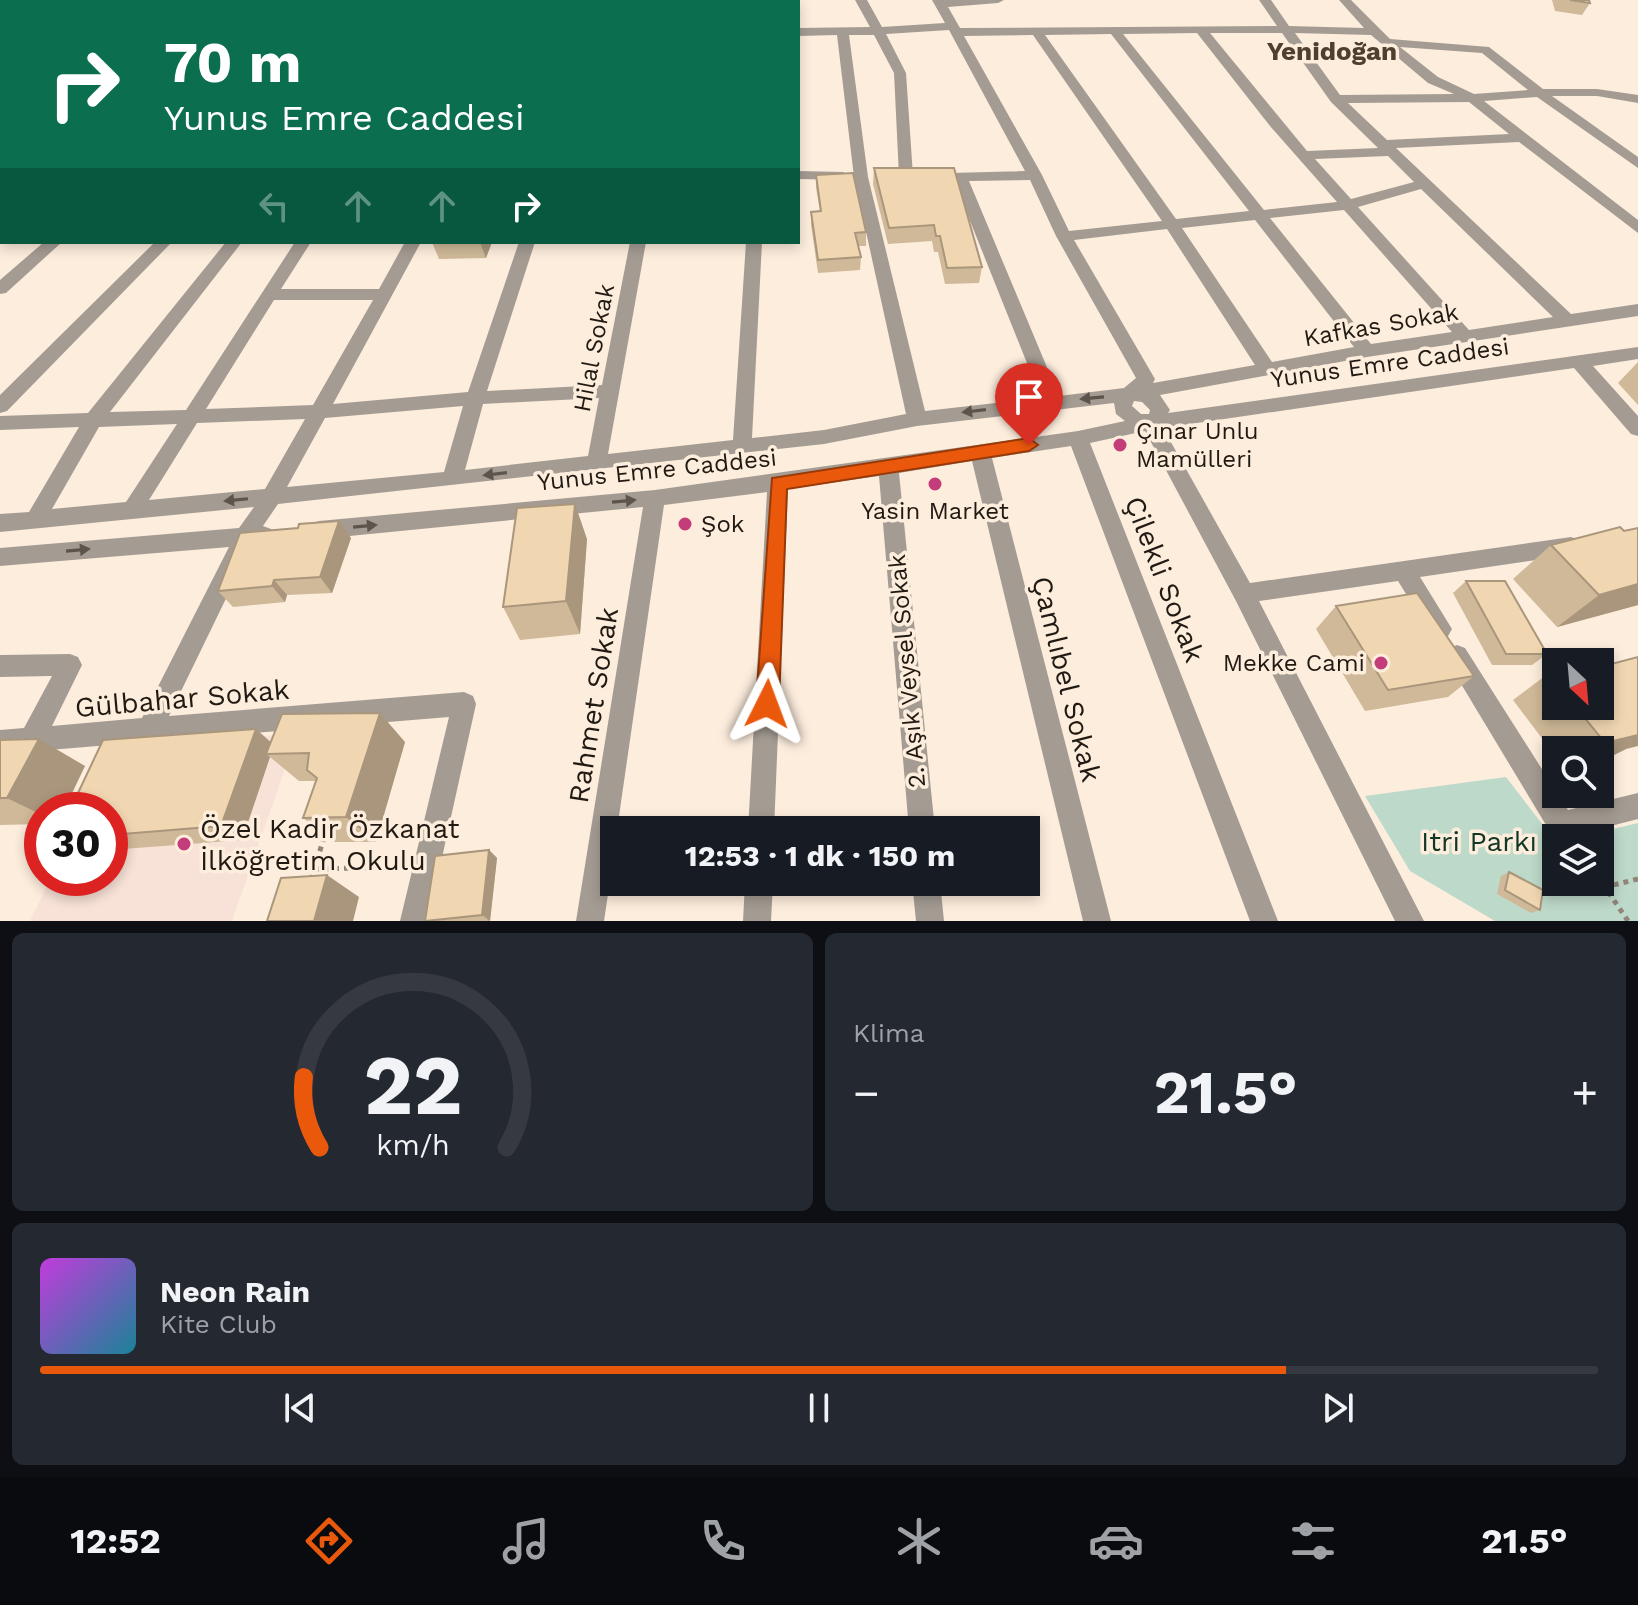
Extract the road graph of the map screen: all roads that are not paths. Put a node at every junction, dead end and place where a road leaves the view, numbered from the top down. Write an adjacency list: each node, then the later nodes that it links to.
1 (861, 0): 11 (street)
2 (998, 0): 5 (street)
3 (1265, 0): 9 (street)
4 (1345, 0): 14 (street)
5 (939, 2): 6 (street)
6 (956, 29): 11 (street); 13 (street); 25 (street)
7 (1113, 29): 8 (street); 13 (street); 30 (street)
8 (1200, 29): 9 (street); 22 (street)
9 (1285, 29): 14 (street); 18 (street)
10 (843, 31): 11 (street); 12 (street); 26 (street)
11 (878, 31): 26 (street)
12 (800, 32)
13 (1037, 32): 31 (street)
14 (1374, 32): 15 (street)
15 (1386, 42): 16 (street); 17 (street)
16 (1542, 93): 17 (street); 19 (street); 23 (street)
17 (1472, 98): 18 (street); 20 (street)
18 (1336, 99): 21 (street)
19 (1638, 99)
20 (1525, 137): 21 (street); 32 (street)
21 (1386, 148): 22 (street); 28 (street)
22 (1303, 155): 29 (street)
23 (1638, 164)
24 (800, 175): 26 (street)
25 (1035, 175): 27 (street); 33 (street)
26 (898, 176): 27 (street); 60 (street)
27 (960, 177): 55 (street)
28 (1427, 183): 29 (street); 46 (street)
29 (1347, 205): 30 (street); 47 (street)
30 (1259, 213): 31 (street); 48 (street)
31 (1173, 226): 33 (street); 51 (street)
32 (1638, 228)
33 (1064, 236): 53 (street)
34 (52, 244): 42 (street)
35 (162, 244): 56 (street)
36 (232, 244): 59 (street)
37 (302, 244): 44 (street)
38 (412, 244): 43 (street)
39 (526, 244): 54 (street)
40 (638, 244): 52 (street, Hilal Sokak)
41 (754, 244): 65 (street)
42 (0, 289)
43 (384, 294): 44 (street); 57 (street)
44 (269, 295): 58 (street)
45 (1638, 310): 46 (street, Kafkas Sokak)
46 (1569, 322): 47 (street, Kafkas Sokak)
47 (1464, 335): 48 (street, Kafkas Sokak)
48 (1367, 351): 51 (street, Kafkas Sokak)
49 (1638, 353): 50 (street, Yunus Emre Caddesi)
50 (1579, 362): 62 (street, Yunus Emre Caddesi); 63 (street)
51 (1267, 369): 53 (street, Kafkas Sokak)
52 (610, 391): 54 (street); 67 (street, Hilal Sokak)
53 (1132, 394): 55 (street, Kafkas Sokak, one-way to 55); 62 (street)
54 (475, 398): 57 (street); 69 (street)
55 (1052, 402): 60 (street, Kafkas Sokak, one-way to 60)
56 (0, 406)
57 (319, 412): 58 (street); 71 (street)
58 (193, 417): 59 (street); 73 (street)
59 (94, 419): 61 (street); 74 (street)
60 (917, 419): 65 (street, Kafkas Sokak)
61 (0, 423)
62 (1150, 423): 64 (street, Yunus Emre Caddesi); 80 (street)
63 (1638, 429)
64 (1078, 438): 66 (street, Yunus Emre Caddesi); 95 (street, Çilekli Sokak)
65 (742, 446): 67 (street, Kafkas Sokak)
66 (980, 452): 68 (street, Yunus Emre Caddesi); 94 (street, Çamlıbel Sokak)
67 (597, 462): 69 (street, Kafkas Sokak, one-way to 69)
68 (888, 465): 70 (street, Yunus Emre Caddesi); 87 (street, 2. Aşık Veysel Sokak)
69 (452, 479): 71 (street, Kafkas Sokak)
70 (778, 483): 72 (street, Yunus Emre Caddesi); 86 (street)
71 (272, 496): 73 (street, Kafkas Sokak, one-way to 73); 76 (street)
72 (655, 498): 76 (street, Yunus Emre Caddesi, one-way to 72); 91 (street, Rahmet Sokak)
73 (132, 510): 74 (street, Kafkas Sokak)
74 (35, 520): 75 (street, Kafkas Sokak)
75 (0, 523)
76 (245, 537): 78 (street, Yunus Emre Caddesi, one-way to 76); 82 (street)
77 (1591, 543): 79 (street)
78 (0, 557)
79 (1404, 571): 80 (street); 85 (street)
80 (1244, 594): 96 (street)
81 (0, 666): 83 (street)
82 (149, 731): 83 (street, Gülbahar Sokak); 90 (street, Gülbahar Sokak)
83 (31, 741): 84 (street, Gülbahar Sokak)
84 (0, 742)
85 (1638, 806)
86 (762, 816)
87 (921, 816)
88 (758, 896): 92 (street)
89 (927, 896): 93 (street)
90 (414, 921)
91 (590, 921)
92 (757, 921)
93 (930, 921)
94 (1097, 921)
95 (1264, 921)
96 (1410, 921)

